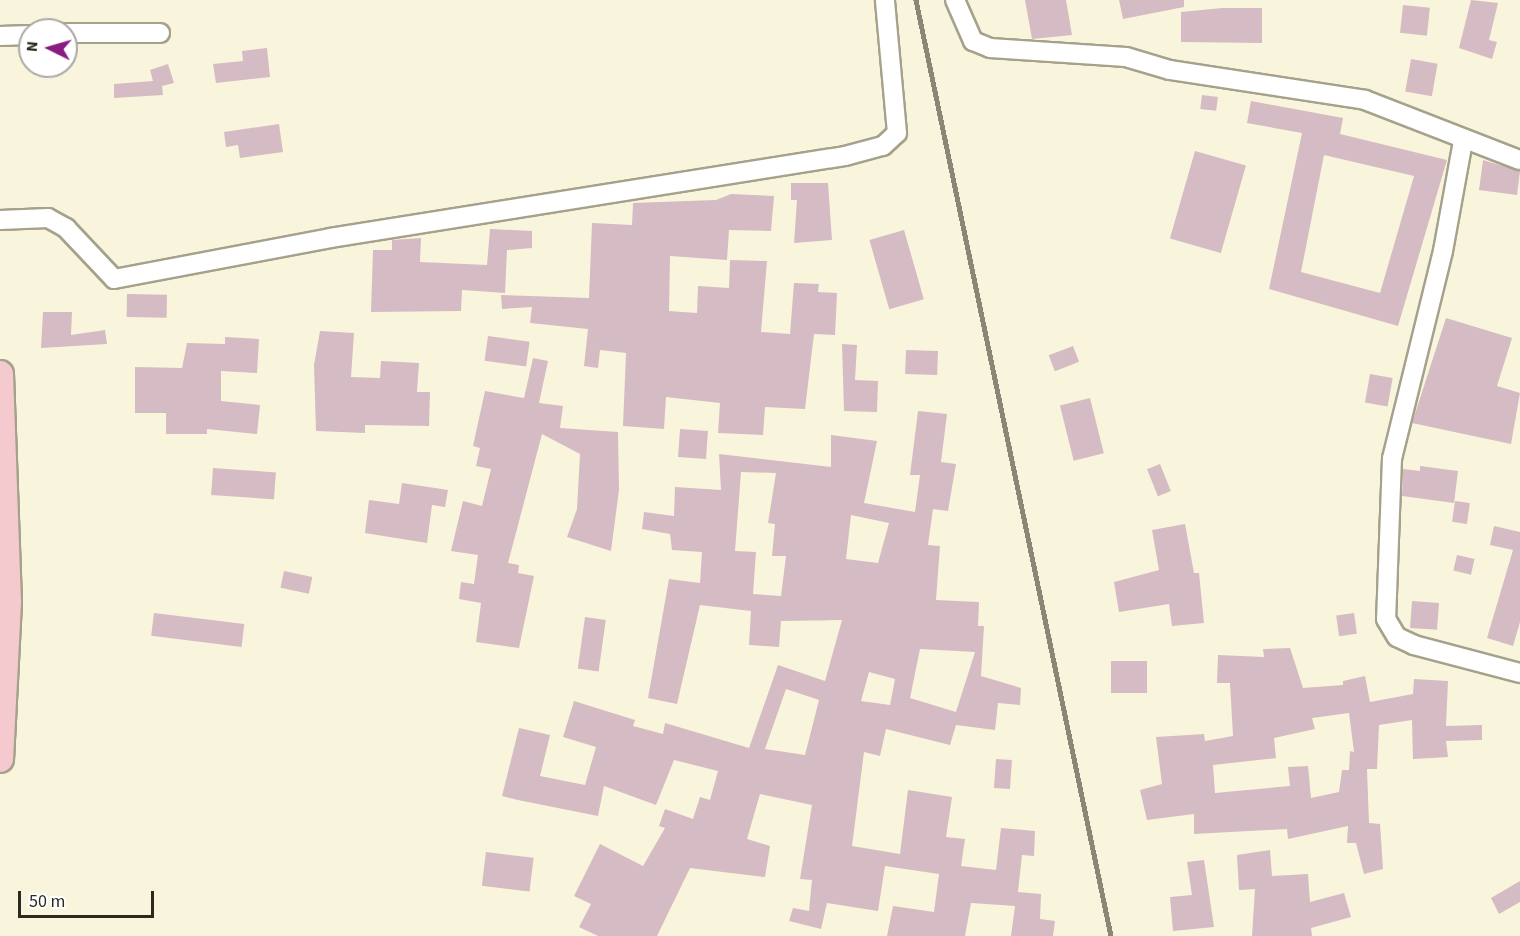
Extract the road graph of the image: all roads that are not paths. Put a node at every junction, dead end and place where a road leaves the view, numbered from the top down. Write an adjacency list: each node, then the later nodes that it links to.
1 (885, 0): 9 (street)
2 (955, 0): 7 (street)
3 (78, 33): 4 (street)
4 (160, 33)
5 (18, 35): 6 (street)
6 (0, 36)
7 (1463, 141): 8 (street); 11 (street)
8 (1520, 160)
9 (0, 220)
10 (0, 374): 12 (highway)
11 (1520, 673)
12 (0, 759)

